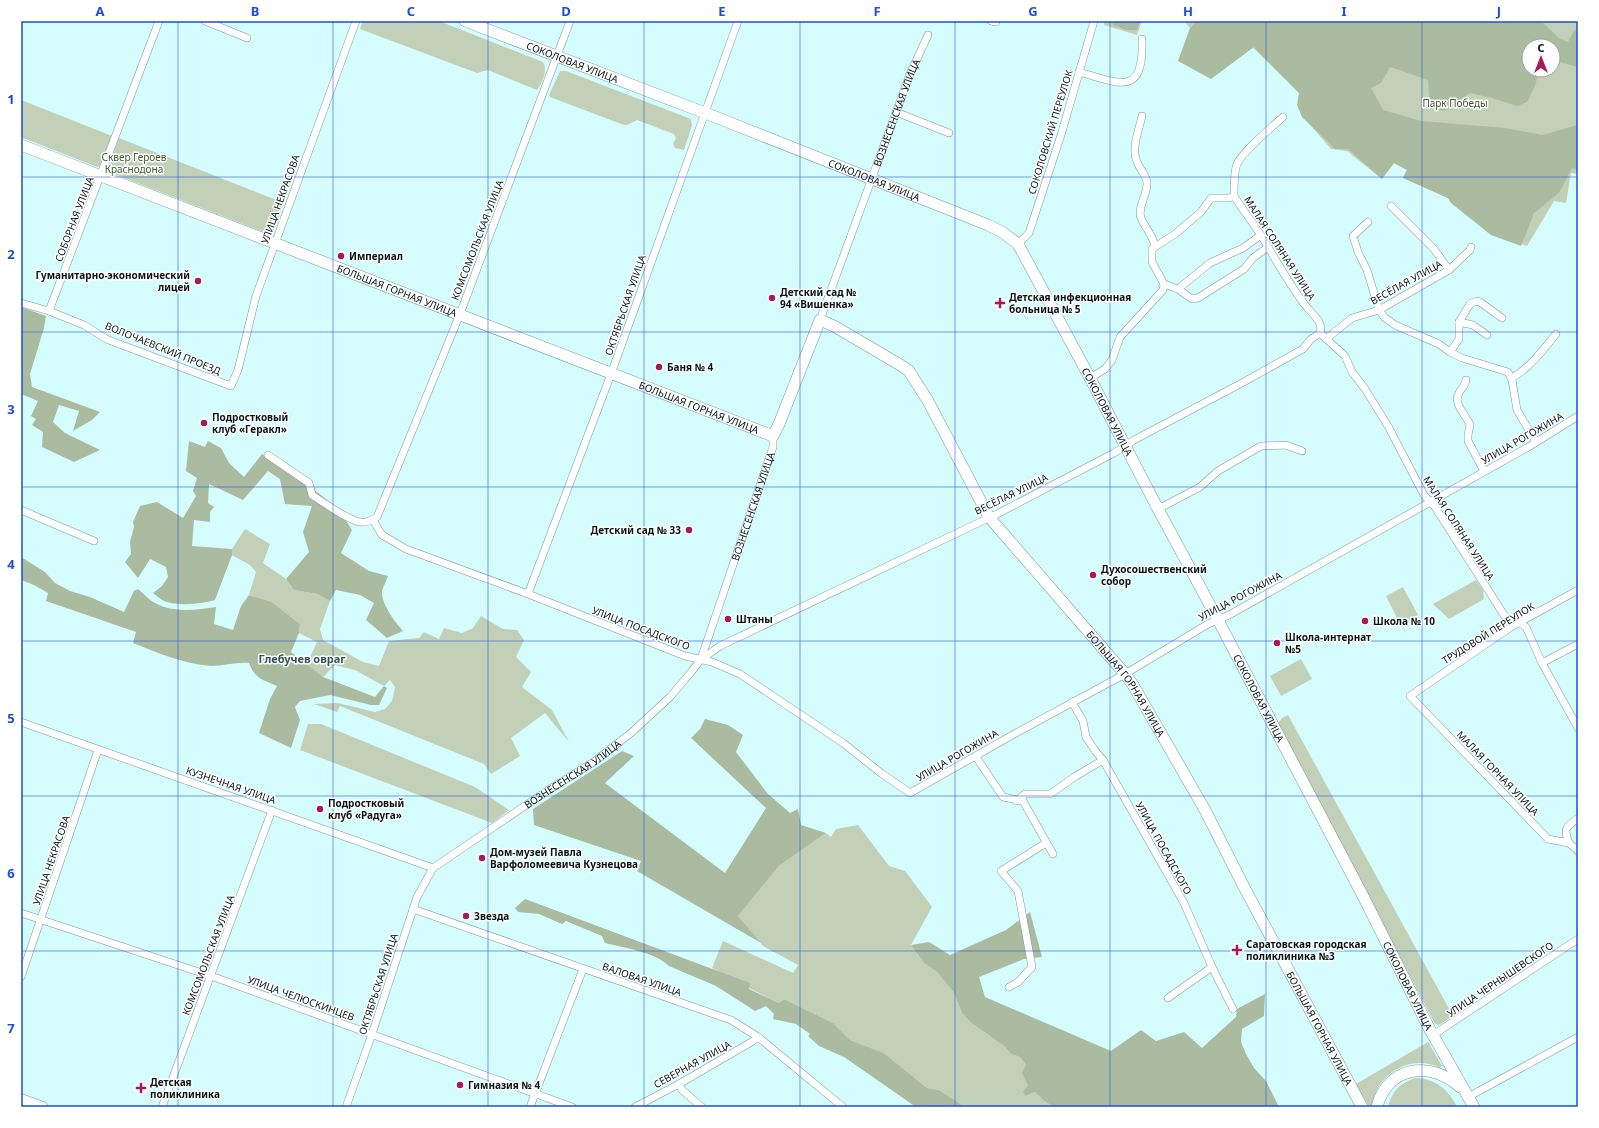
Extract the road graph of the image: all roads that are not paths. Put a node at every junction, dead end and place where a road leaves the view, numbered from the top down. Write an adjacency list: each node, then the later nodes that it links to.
1 (159, 21): 19 (street, СОБОРНАЯ УЛИЦА)
2 (204, 21): 9 (street)
3 (356, 21): 25 (street, УЛИЦА НЕКРАСОВА)
4 (465, 21): 11 (main road, СОКОЛОВАЯ УЛИЦА)
5 (570, 21): 11 (street, КОМСОМОЛЬСКАЯ УЛИЦА)
6 (738, 21): 14 (street, ОКТЯБРЬСКАЯ УЛИЦА)
7 (1094, 21): 12 (street, СОКОЛОВСКИЙ ПЕРЕУЛОК)
8 (928, 35): 13 (street, ВОЗНЕСЕНСКАЯ УЛИЦА)
9 (247, 38)
10 (1142, 39): 12 (street)
11 (557, 57): 14 (main road, СОКОЛОВАЯ УЛИЦА); 36 (street, КОМСОМОЛЬСКАЯ УЛИЦА)
12 (1079, 72): 26 (street, СОКОЛОВСКИЙ ПЕРЕУЛОК)
13 (896, 112): 17 (street); 20 (street, ВОЗНЕСЕНСКАЯ УЛИЦА)
14 (705, 113): 20 (main road, СОКОЛОВАЯ УЛИЦА); 45 (street, ОКТЯБРЬСКАЯ УЛИЦА)
15 (1142, 116): 27 (street)
16 (1283, 117): 21 (street)
17 (949, 133)
18 (21, 145): 19 (main road, БОЛЬШАЯ ГОРНАЯ УЛИЦА)
19 (101, 176): 25 (main road, БОЛЬШАЯ ГОРНАЯ УЛИЦА); 35 (street, СОБОРНАЯ УЛИЦА)
20 (871, 179): 26 (main road, СОКОЛОВАЯ УЛИЦА); 38 (street, ВОЗНЕСЕНСКАЯ УЛИЦА)
21 (1234, 196): 24 (street, МАЛАЯ СОЛЯНАЯ УЛИЦА); 27 (street)
22 (1391, 206): 30 (street)
23 (1368, 222): 34 (street)
24 (1261, 235): 28 (street, МАЛАЯ СОЛЯНАЯ УЛИЦА); 32 (street)
25 (274, 242): 36 (main road, БОЛЬШАЯ ГОРНАЯ УЛИЦА); 49 (street, УЛИЦА НЕКРАСОВА)
26 (1018, 244): 46 (main road, СОКОЛОВАЯ УЛИЦА)
27 (1155, 246): 31 (street)
28 (1268, 247): 32 (street); 40 (street, МАЛАЯ СОЛЯНАЯ УЛИЦА)
29 (1471, 247): 30 (street, ВЕСЁЛАЯ УЛИЦА)
30 (1449, 270): 34 (street, ВЕСЁЛАЯ УЛИЦА)
31 (1164, 284): 32 (street); 46 (street)
32 (1178, 289)
33 (21, 303): 35 (street, ВОЛОЧАЕВСКИЙ ПРОЕЗД)
34 (1379, 310): 43 (street, ВЕСЁЛАЯ УЛИЦА); 44 (street)
35 (50, 311): 49 (street, ВОЛОЧАЕВСКИЙ ПРОЕЗД)
36 (460, 314): 45 (main road, БОЛЬШАЯ ГОРНАЯ УЛИЦА); 61 (street, КОМСОМОЛЬСКАЯ УЛИЦА)
37 (1502, 318): 39 (street)
38 (820, 320): 51 (main road, ВОЗНЕСЕНСКАЯ УЛИЦА); 60 (main road, БОЛЬШАЯ ГОРНАЯ УЛИЦА)
39 (1459, 322): 42 (street); 44 (street)
40 (1320, 333): 43 (street, МАЛАЯ СОЛЯНАЯ УЛИЦА); 53 (street, ВЕСЁЛАЯ УЛИЦА)
41 (1556, 334): 47 (street)
42 (1487, 335)
43 (1326, 339): 57 (street, МАЛАЯ СОЛЯНАЯ УЛИЦА)
44 (1450, 352): 47 (street)
45 (611, 374): 51 (main road, БОЛЬШАЯ ГОРНАЯ УЛИЦА); 64 (street, ОКТЯБРЬСКАЯ УЛИЦА)
46 (1090, 378): 53 (main road, СОКОЛОВАЯ УЛИЦА)
47 (1511, 378): 52 (street)
48 (1466, 380): 56 (street)
49 (230, 386)
50 (1578, 416): 52 (street, УЛИЦА РОГОЖИНА)
51 (773, 436): 68 (street, ВОЗНЕСЕНСКАЯ УЛИЦА)
52 (1536, 442): 56 (street, УЛИЦА РОГОЖИНА)
53 (1125, 446): 58 (main road, СОКОЛОВАЯ УЛИЦА); 60 (street, ВЕСЁЛАЯ УЛИЦА)
54 (1302, 451): 58 (street)
55 (268, 455): 61 (street)
56 (1484, 471): 57 (street, УЛИЦА РОГОЖИНА)
57 (1430, 501): 65 (street, УЛИЦА РОГОЖИНА); 66 (street, МАЛАЯ СОЛЯНАЯ УЛИЦА)
58 (1158, 509): 65 (main road, СОКОЛОВАЯ УЛИЦА)
59 (21, 510): 62 (street)
60 (989, 517): 68 (street, ВЕСЁЛАЯ УЛИЦА); 70 (main road, БОЛЬШАЯ ГОРНАЯ УЛИЦА)
61 (375, 519): 64 (street, УЛИЦА ПОСАДСКОГО)
62 (94, 541)
63 (1578, 590): 66 (street, ТРУДОВОЙ ПЕРЕУЛОК)
64 (528, 594): 68 (street, УЛИЦА ПОСАДСКОГО)
65 (1218, 620): 70 (street, УЛИЦА РОГОЖИНА); 99 (main road, СОКОЛОВАЯ УЛИЦА)
66 (1520, 623): 69 (street, МАЛАЯ СОЛЯНАЯ УЛИЦА); 71 (street, ТРУДОВОЙ ПЕРЕУЛОК)
67 (1578, 644): 69 (street)
68 (701, 659): 78 (street, УЛИЦА ПОСАДСКОГО); 86 (street, ВОЗНЕСЕНСКАЯ УЛИЦА)
69 (1542, 663): 74 (street, МАЛАЯ СОЛЯНАЯ УЛИЦА)
70 (1125, 674): 72 (street, УЛИЦА РОГОЖИНА); 114 (main road, БОЛЬШАЯ ГОРНАЯ УЛИЦА)
71 (1410, 696): 83 (street, МАЛАЯ ГОРНАЯ УЛИЦА)
72 (1072, 702): 76 (street, УЛИЦА РОГОЖИНА); 77 (street, УЛИЦА ПОСАДСКОГО)
73 (21, 722): 75 (street, КУЗНЕЧНАЯ УЛИЦА)
74 (1578, 728)
75 (98, 750): 80 (street, КУЗНЕЧНАЯ УЛИЦА); 89 (street, УЛИЦА НЕКРАСОВА)
76 (976, 757): 78 (street, УЛИЦА РОГОЖИНА); 79 (street)
77 (1103, 760): 79 (street); 91 (street, УЛИЦА ПОСАДСКОГО)
78 (910, 793)
79 (1016, 801): 82 (street)
80 (272, 810): 86 (street, КУЗНЕЧНАЯ УЛИЦА); 93 (street, КОМСОМОЛЬСКАЯ УЛИЦА)
81 (1578, 818): 83 (street)
82 (1046, 843): 85 (street); 95 (street)
83 (1569, 843): 84 (street)
84 (1578, 851)
85 (1053, 854)
86 (434, 868): 87 (street, ОКТЯБРЬСКАЯ УЛИЦА)
87 (413, 909): 92 (street, ВАЛОВАЯ УЛИЦА); 98 (street, ОКТЯБРЬСКАЯ УЛИЦА)
88 (21, 913): 89 (street, УЛИЦА ЧЕЛЮСКИНЦЕВ)
89 (41, 920): 93 (street, УЛИЦА ЧЕЛЮСКИНЦЕВ); 94 (street, УЛИЦА НЕКРАСОВА)
90 (1578, 939): 99 (street, УЛИЦА ЧЕРНЫШЕВСКОГО)
91 (1212, 967): 96 (street); 97 (street, УЛИЦА ПОСАДСКОГО)
92 (584, 968): 100 (street, ВАЛОВАЯ УЛИЦА); 103 (street)
93 (211, 976): 98 (street, УЛИЦА ЧЕЛЮСКИНЦЕВ); 107 (street, КОМСОМОЛЬСКАЯ УЛИЦА)
94 (21, 977)
95 (1009, 987)
96 (1168, 998)
97 (1233, 1008)
98 (372, 1034): 103 (street, УЛИЦА ЧЕЛЮСКИНЦЕВ); 108 (street, ОКТЯБРЬСКАЯ УЛИЦА)
99 (1433, 1035): 105 (main road, СОКОЛОВАЯ УЛИЦА)
100 (758, 1037): 102 (street, СЕВЕРНАЯ УЛИЦА); 113 (street, ВАЛОВАЯ УЛИЦА)
101 (1578, 1037): 105 (street)
102 (680, 1084): 111 (street, СЕВЕРНАЯ УЛИЦА); 112 (street)
103 (536, 1093): 109 (street); 110 (street, УЛИЦА ЧЕЛЮСКИНЦЕВ)
104 (21, 1099): 106 (main road)
105 (1471, 1104): 115 (main road)
106 (43, 1107)
107 (162, 1107)
108 (346, 1107)
109 (530, 1107)
110 (572, 1107)
111 (635, 1107)
112 (702, 1107)
113 (843, 1107)
114 (1362, 1107)
115 (1377, 1107)

